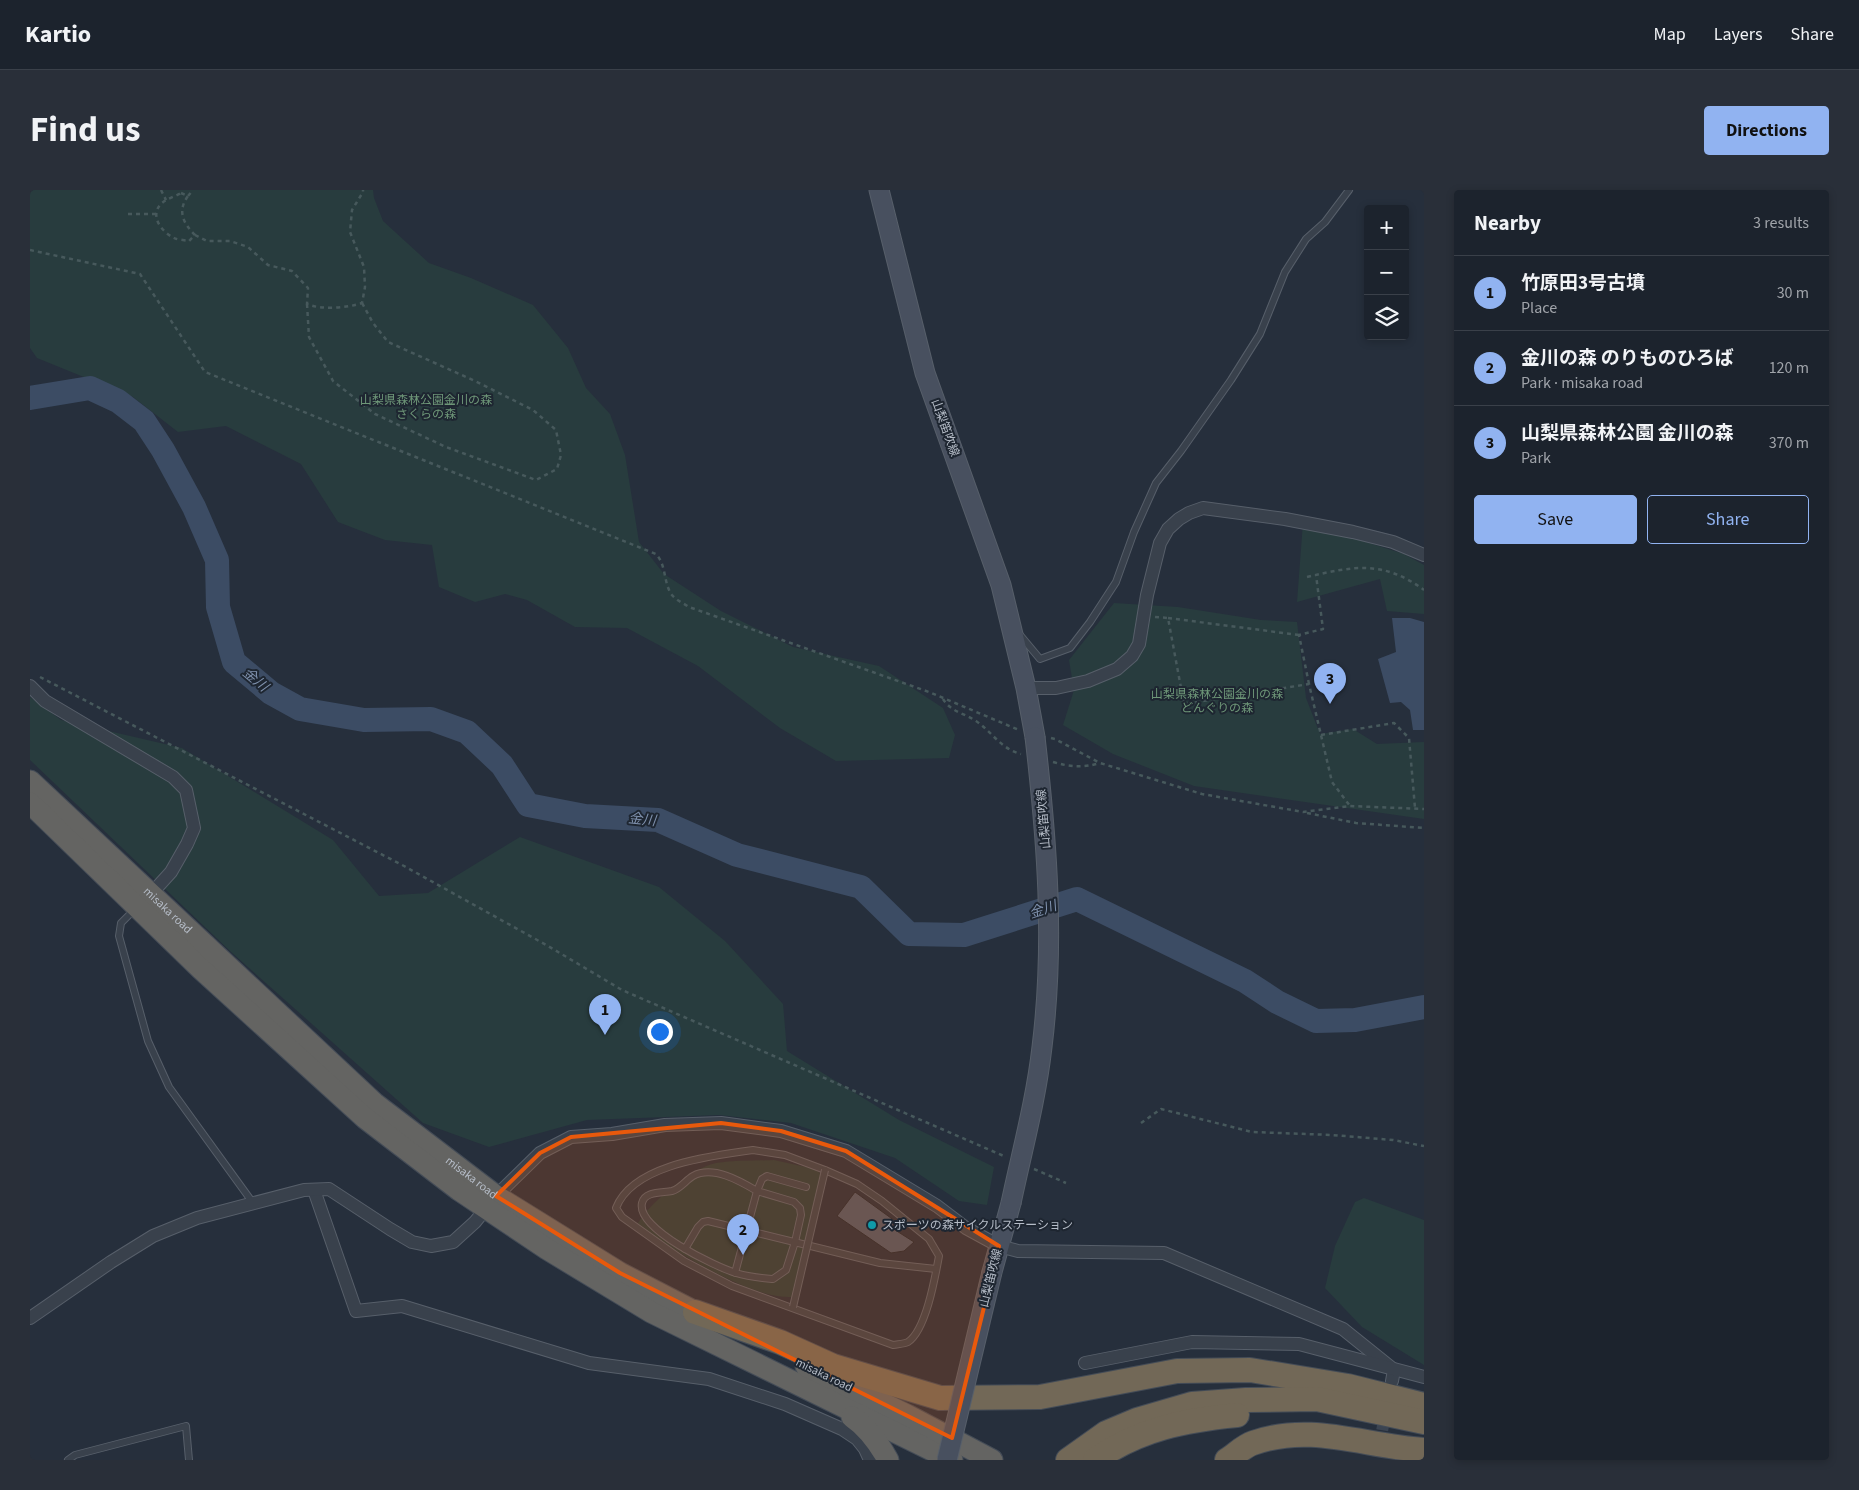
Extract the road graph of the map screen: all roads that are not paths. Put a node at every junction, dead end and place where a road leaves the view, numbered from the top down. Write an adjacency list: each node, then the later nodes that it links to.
1 (880, 190): 4 (main road, 山梨笛吹線)
2 (1349, 190): 4 (lane)
3 (1424, 555): 6 (street)
4 (1012, 626): 6 (main road, 山梨笛吹線)
5 (34, 681): 9 (street)
6 (1026, 688): 18 (main road, 山梨笛吹線, bridge)
7 (30, 782): 9 (highway, misaka road)
8 (30, 803): 9 (highway, misaka road)
9 (144, 900): 14 (highway, misaka road); 15 (lane)
10 (825, 1170): 20 (lane); 22 (lane, bridge); 22 (lane)
11 (806, 1187): 13 (lane)
12 (314, 1190): 14 (street); 15 (street); 35 (street)
13 (757, 1191): 16 (lane); 17 (lane); 19 (lane)
14 (491, 1202): 18 (street); 23 (highway, misaka road); 28 (highway, misaka road)
15 (253, 1203): 24 (street)
16 (748, 1231): 17 (lane); 19 (lane); 21 (lane)
17 (796, 1242): 20 (lane); 21 (lane)
18 (999, 1246): 26 (street); 37 (main road, 山梨笛吹線, bridge)
19 (685, 1249): 21 (lane)
20 (936, 1269): 22 (lane)
21 (735, 1273)
22 (793, 1307)
23 (695, 1312): 29 (highway); 39 (highway, misaka road)
24 (30, 1318)
25 (1085, 1363): 26 (street)
26 (1393, 1375): 27 (street)
27 (1424, 1377)
28 (819, 1394): 36 (highway); 38 (highway, misaka road)
29 (1424, 1405)
30 (1424, 1422): 40 (highway)
31 (1424, 1438): 41 (highway)
32 (1424, 1450): 42 (highway)
33 (68, 1460): 34 (lane)
34 (189, 1460)
35 (870, 1460)
36 (888, 1460)
37 (947, 1460)
38 (952, 1460)
39 (992, 1460)
40 (1068, 1460)
41 (1095, 1460)
42 (1227, 1460)

